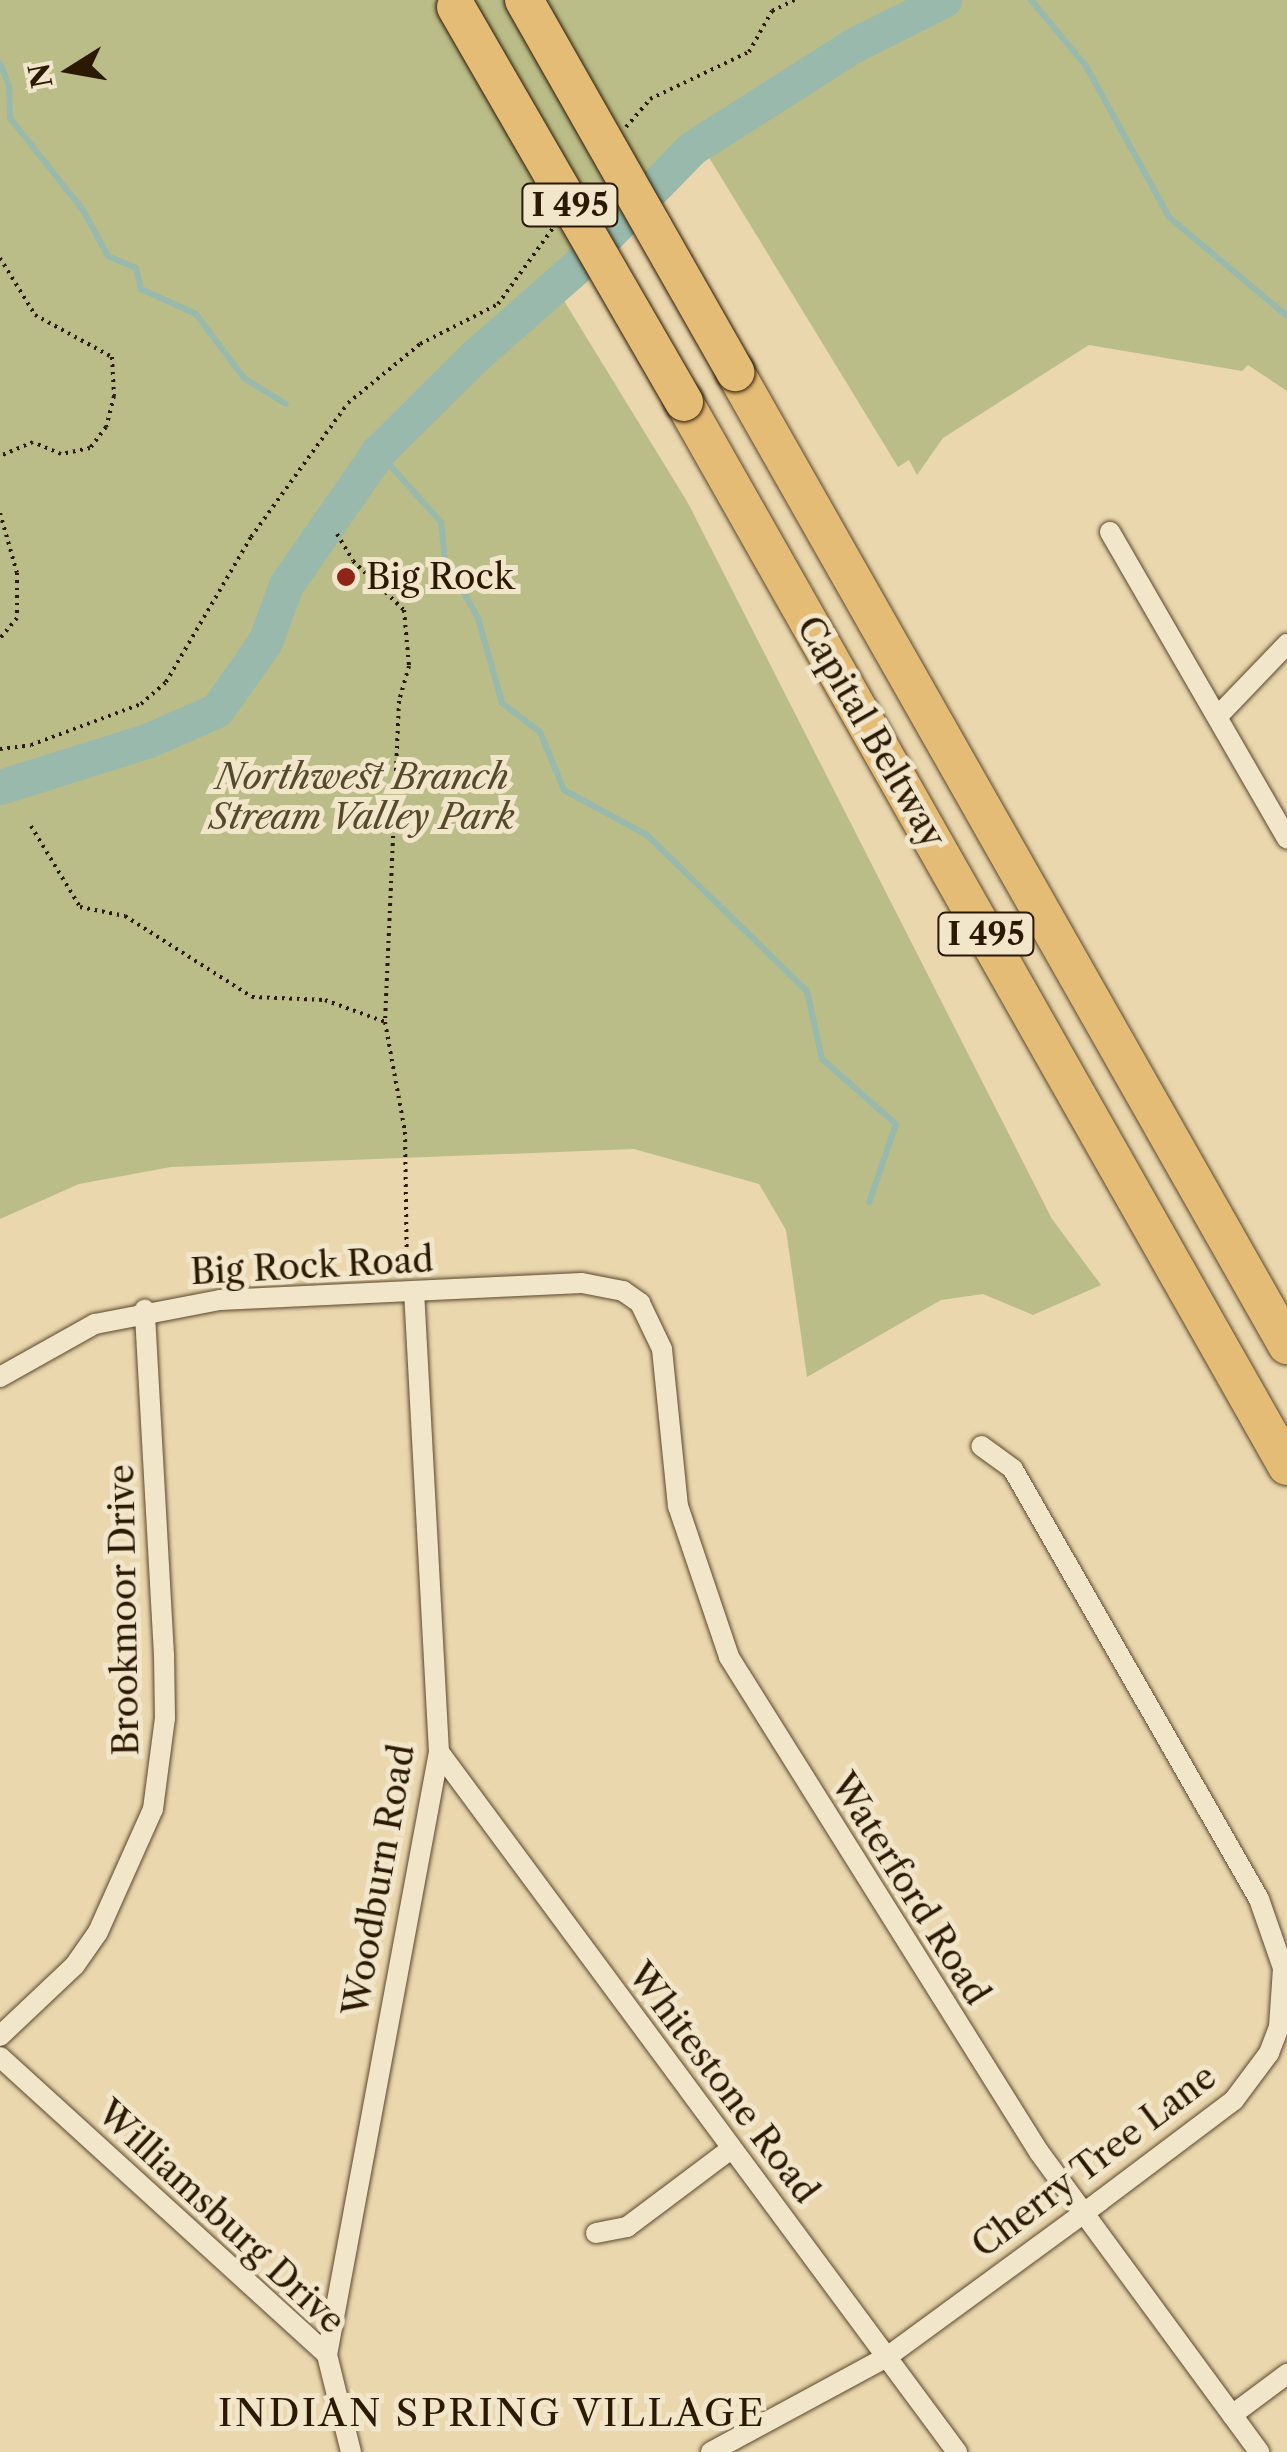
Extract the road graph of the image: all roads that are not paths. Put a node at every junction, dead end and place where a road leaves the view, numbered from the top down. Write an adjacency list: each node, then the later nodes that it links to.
1 (524, 0): 10 (highway, Capital Beltway / I 495, bridge)
2 (454, 3): 13 (highway, Capital Beltway / I 495, bridge)
3 (1110, 532): 5 (street)
4 (1287, 644): 5 (street)
5 (1218, 716): 6 (street)
6 (1287, 838)
7 (408, 1293): 8 (street, Big Rock Road); 9 (street, Big Rock Road); 14 (street, Woodburn Road)
8 (640, 1302): 18 (street, Waterford Road)
9 (145, 1310): 11 (street, Big Rock Road); 15 (street, Brookmoor Drive)
10 (1287, 1345)
11 (0, 1377)
12 (980, 1446): 18 (street, Cherry Tree Lane)
13 (1287, 1466)
14 (439, 1752): 17 (street, Whitestone Road); 20 (street, Woodburn Road)
15 (0, 2036)
16 (0, 2057): 20 (street, Williamsburg Drive)
17 (731, 2149): 19 (street); 21 (street, Whitestone Road)
18 (1083, 2214): 21 (street, Cherry Tree Lane); 23 (street, Waterford Road)
19 (596, 2233)
20 (327, 2355): 24 (street, Williamsburg Drive)
21 (887, 2357): 25 (street, Cherry Tree Lane); 26 (street, Whitestone Road)
22 (1287, 2374): 23 (street)
23 (1232, 2415): 27 (street, Waterford Road)
24 (351, 2452)
25 (711, 2452)
26 (957, 2452)
27 (1259, 2452)

